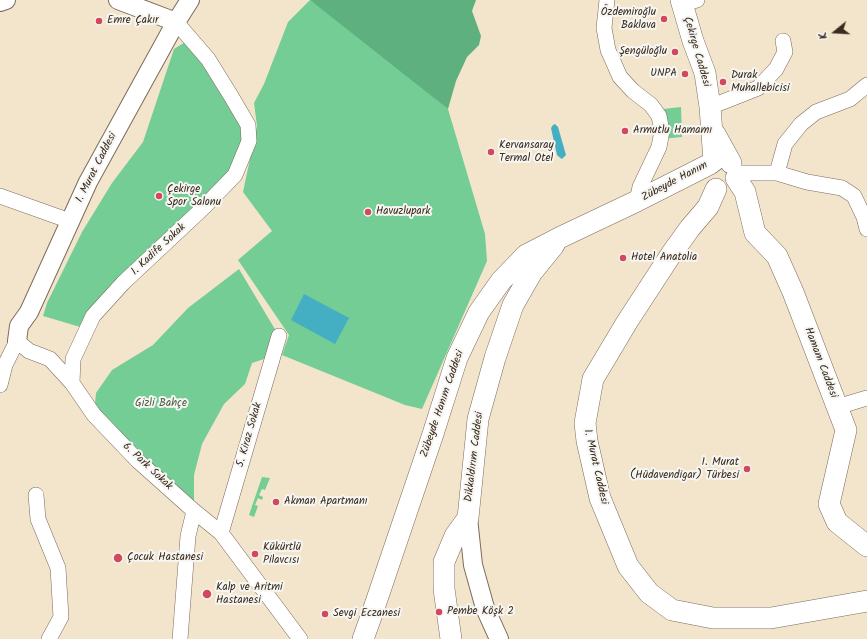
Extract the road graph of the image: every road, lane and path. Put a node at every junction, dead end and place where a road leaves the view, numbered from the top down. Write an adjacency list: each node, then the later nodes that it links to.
1 (6, 0): 6 (street)
2 (118, 0): 7 (street)
3 (190, 0): 7 (street, 1. Murat Caddesi)
4 (607, 0): 14 (street)
5 (687, 1): 10 (main road, Çekirge Caddesi)
6 (0, 2)
7 (176, 22): 15 (street, 1. Murat Caddesi); 20 (street, 1. Kadife Sokak)
8 (783, 41): 10 (street)
9 (867, 84): 12 (street)
10 (711, 118): 11 (main road, Çekirge Caddesi)
11 (722, 173): 12 (street); 14 (main road, Zübeyde Hanım); 23 (main road, Hamam Caddesi); 29 (main road, 1. Murat Caddesi)
12 (777, 173): 16 (street)
13 (0, 196): 15 (street)
14 (637, 202): 17 (main road, Zübeyde Hanım Caddesi)
15 (70, 221): 19 (street, 1. Murat Caddesi)
16 (867, 229)
17 (558, 238): 26 (main road, Dikkaldırım Caddesi); 33 (main road, Zübeyde Hanım Caddesi)
18 (279, 336): 27 (street, 5. Kiraz Sokak)
19 (17, 341): 20 (street, 6. Park Sokak); 21 (street)
20 (72, 383): 25 (street, 6. Park Sokak)
21 (0, 385)
22 (867, 398): 23 (street)
23 (837, 407): 28 (main road, Hamam Caddesi)
24 (36, 495): 30 (street)
25 (194, 511): 27 (street, 6. Park Sokak); 31 (street)
26 (468, 518): 34 (main road, Dikkaldırım Caddesi); 35 (street)
27 (221, 533): 32 (street, 6. Park Sokak)
28 (867, 546)
29 (867, 601)
30 (50, 639)
31 (180, 639)
32 (300, 639)
33 (363, 639)
34 (451, 639)
35 (499, 639)

